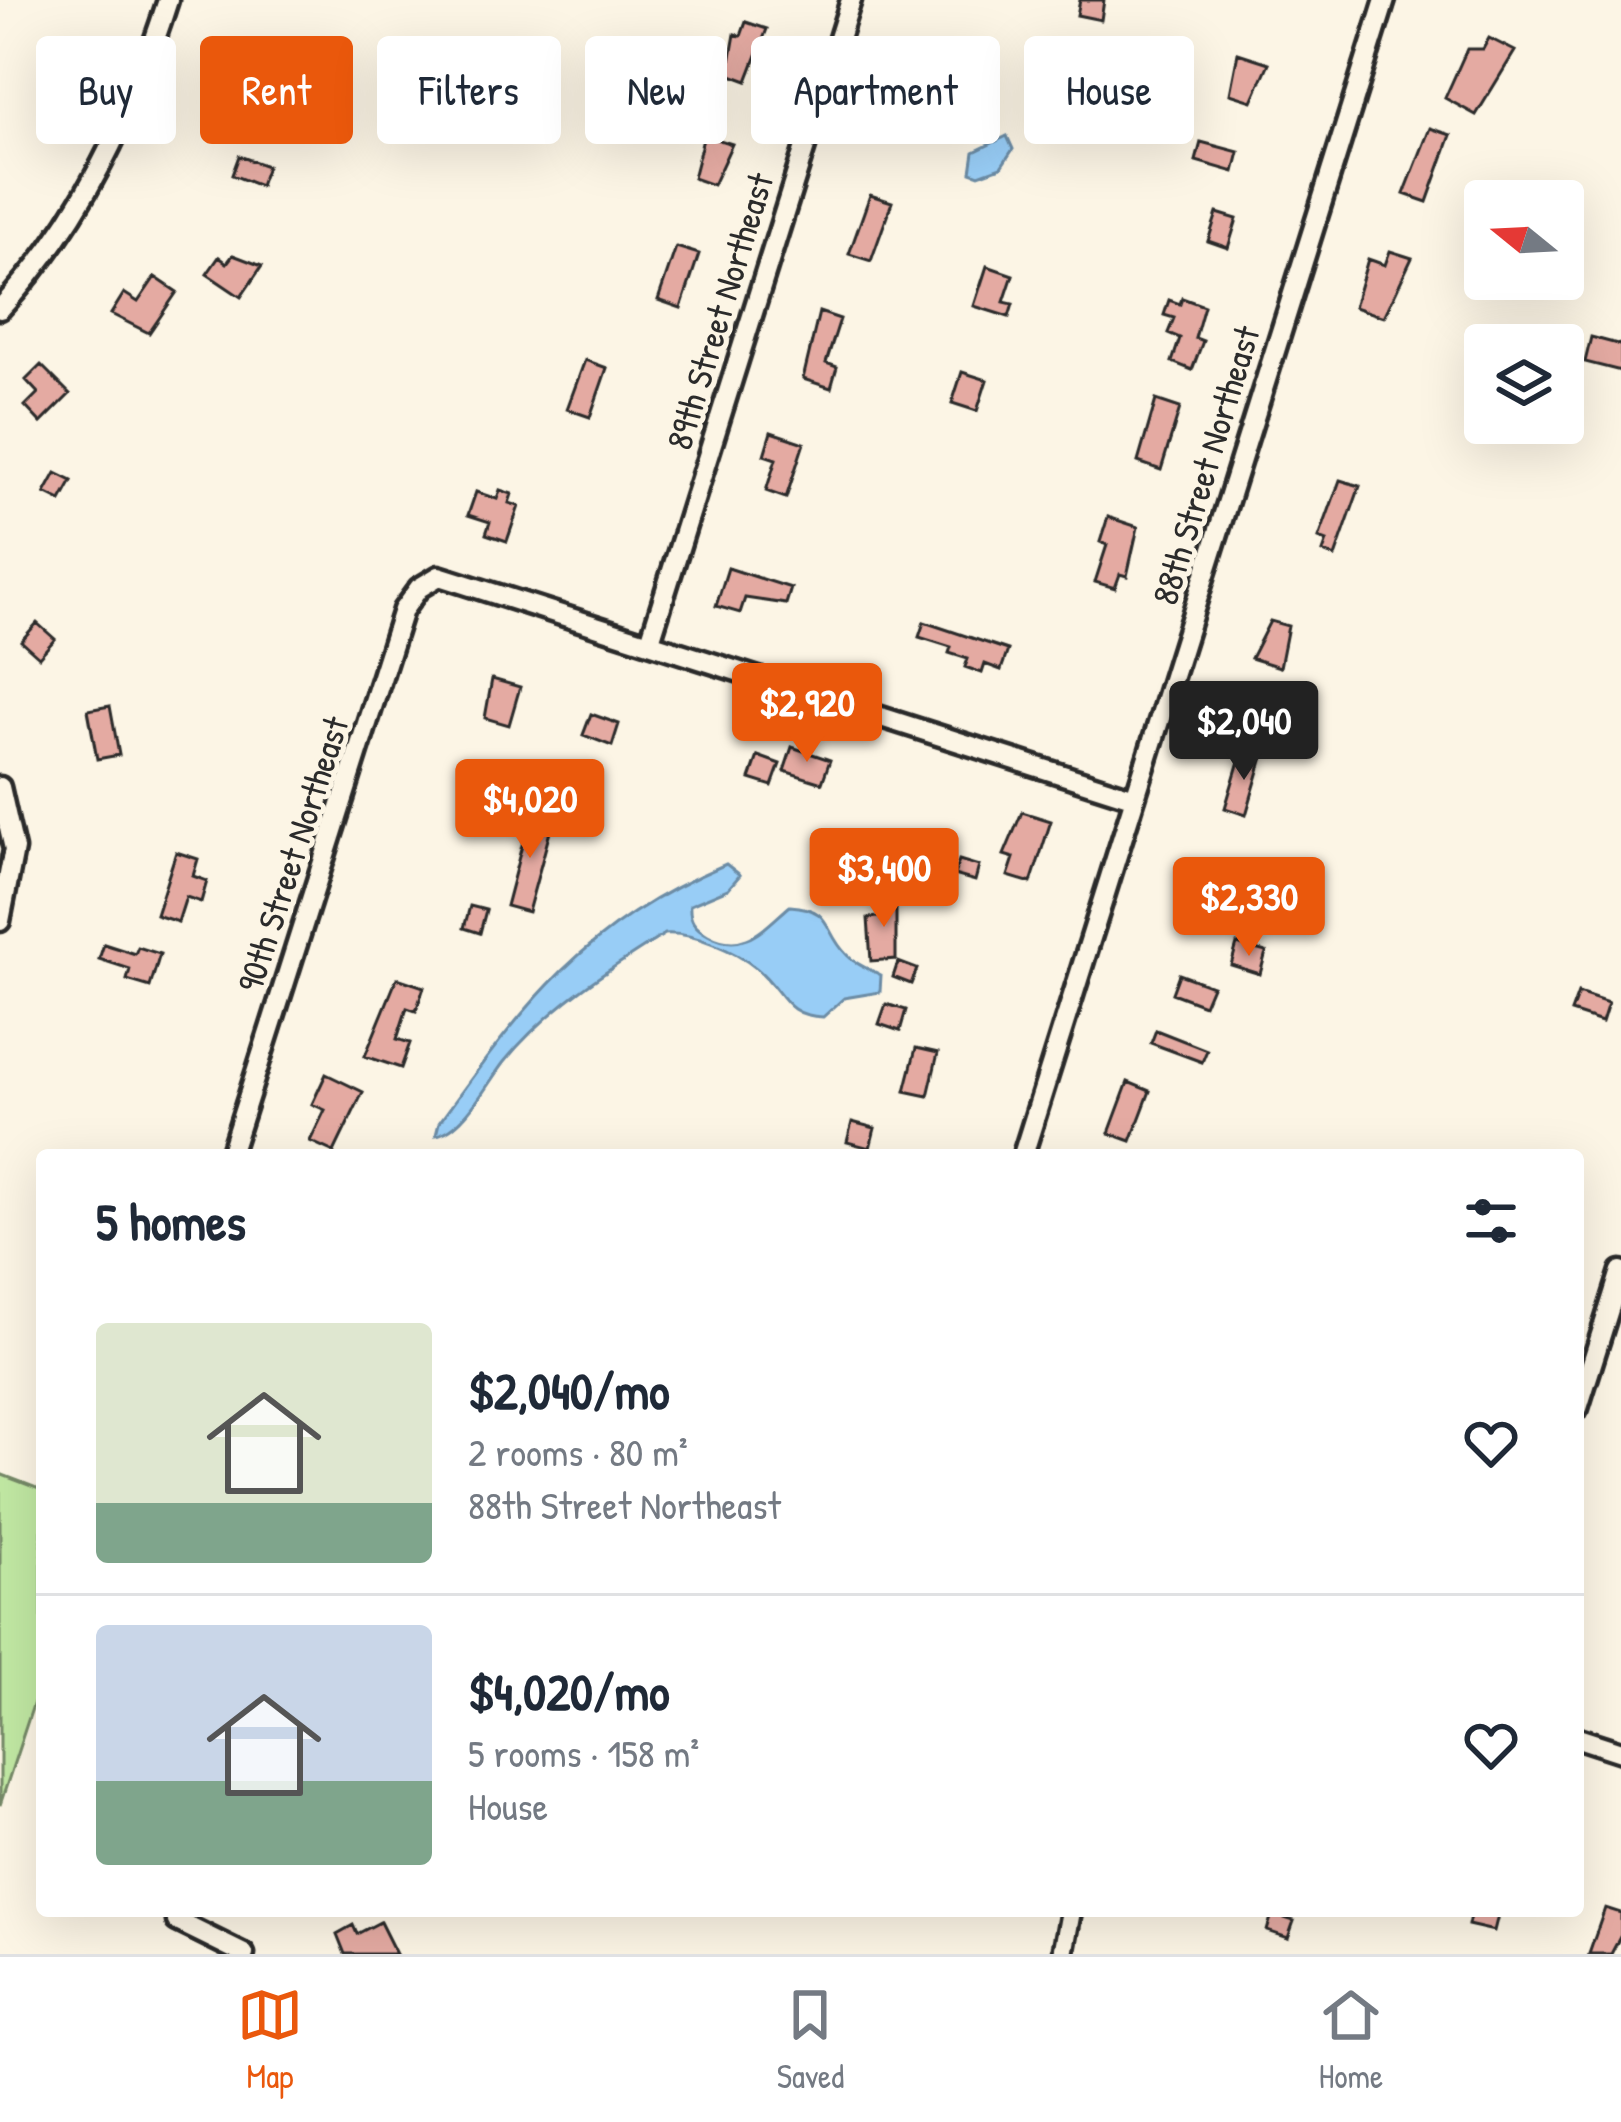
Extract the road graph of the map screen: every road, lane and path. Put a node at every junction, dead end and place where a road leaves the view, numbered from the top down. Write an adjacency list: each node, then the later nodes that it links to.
1 (168, 0): 4 (street)
2 (851, 0): 5 (street, 89th Street Northeast)
3 (1385, 0): 7 (street, 88th Street Northeast)
4 (0, 309)
5 (650, 641): 7 (street); 9 (street, 90th Street Northeast)
6 (0, 787): 8 (street)
7 (1135, 798): 10 (street, 88th Street Northeast)
8 (0, 921)
9 (232, 1149)
10 (1025, 1149)
11 (1621, 1271): 12 (street)
12 (1584, 1389)
13 (1584, 1740): 14 (street)
14 (1621, 1752)
15 (1070, 1917): 18 (street)
16 (177, 1922): 17 (street)
17 (244, 1954)
18 (1063, 1954)

